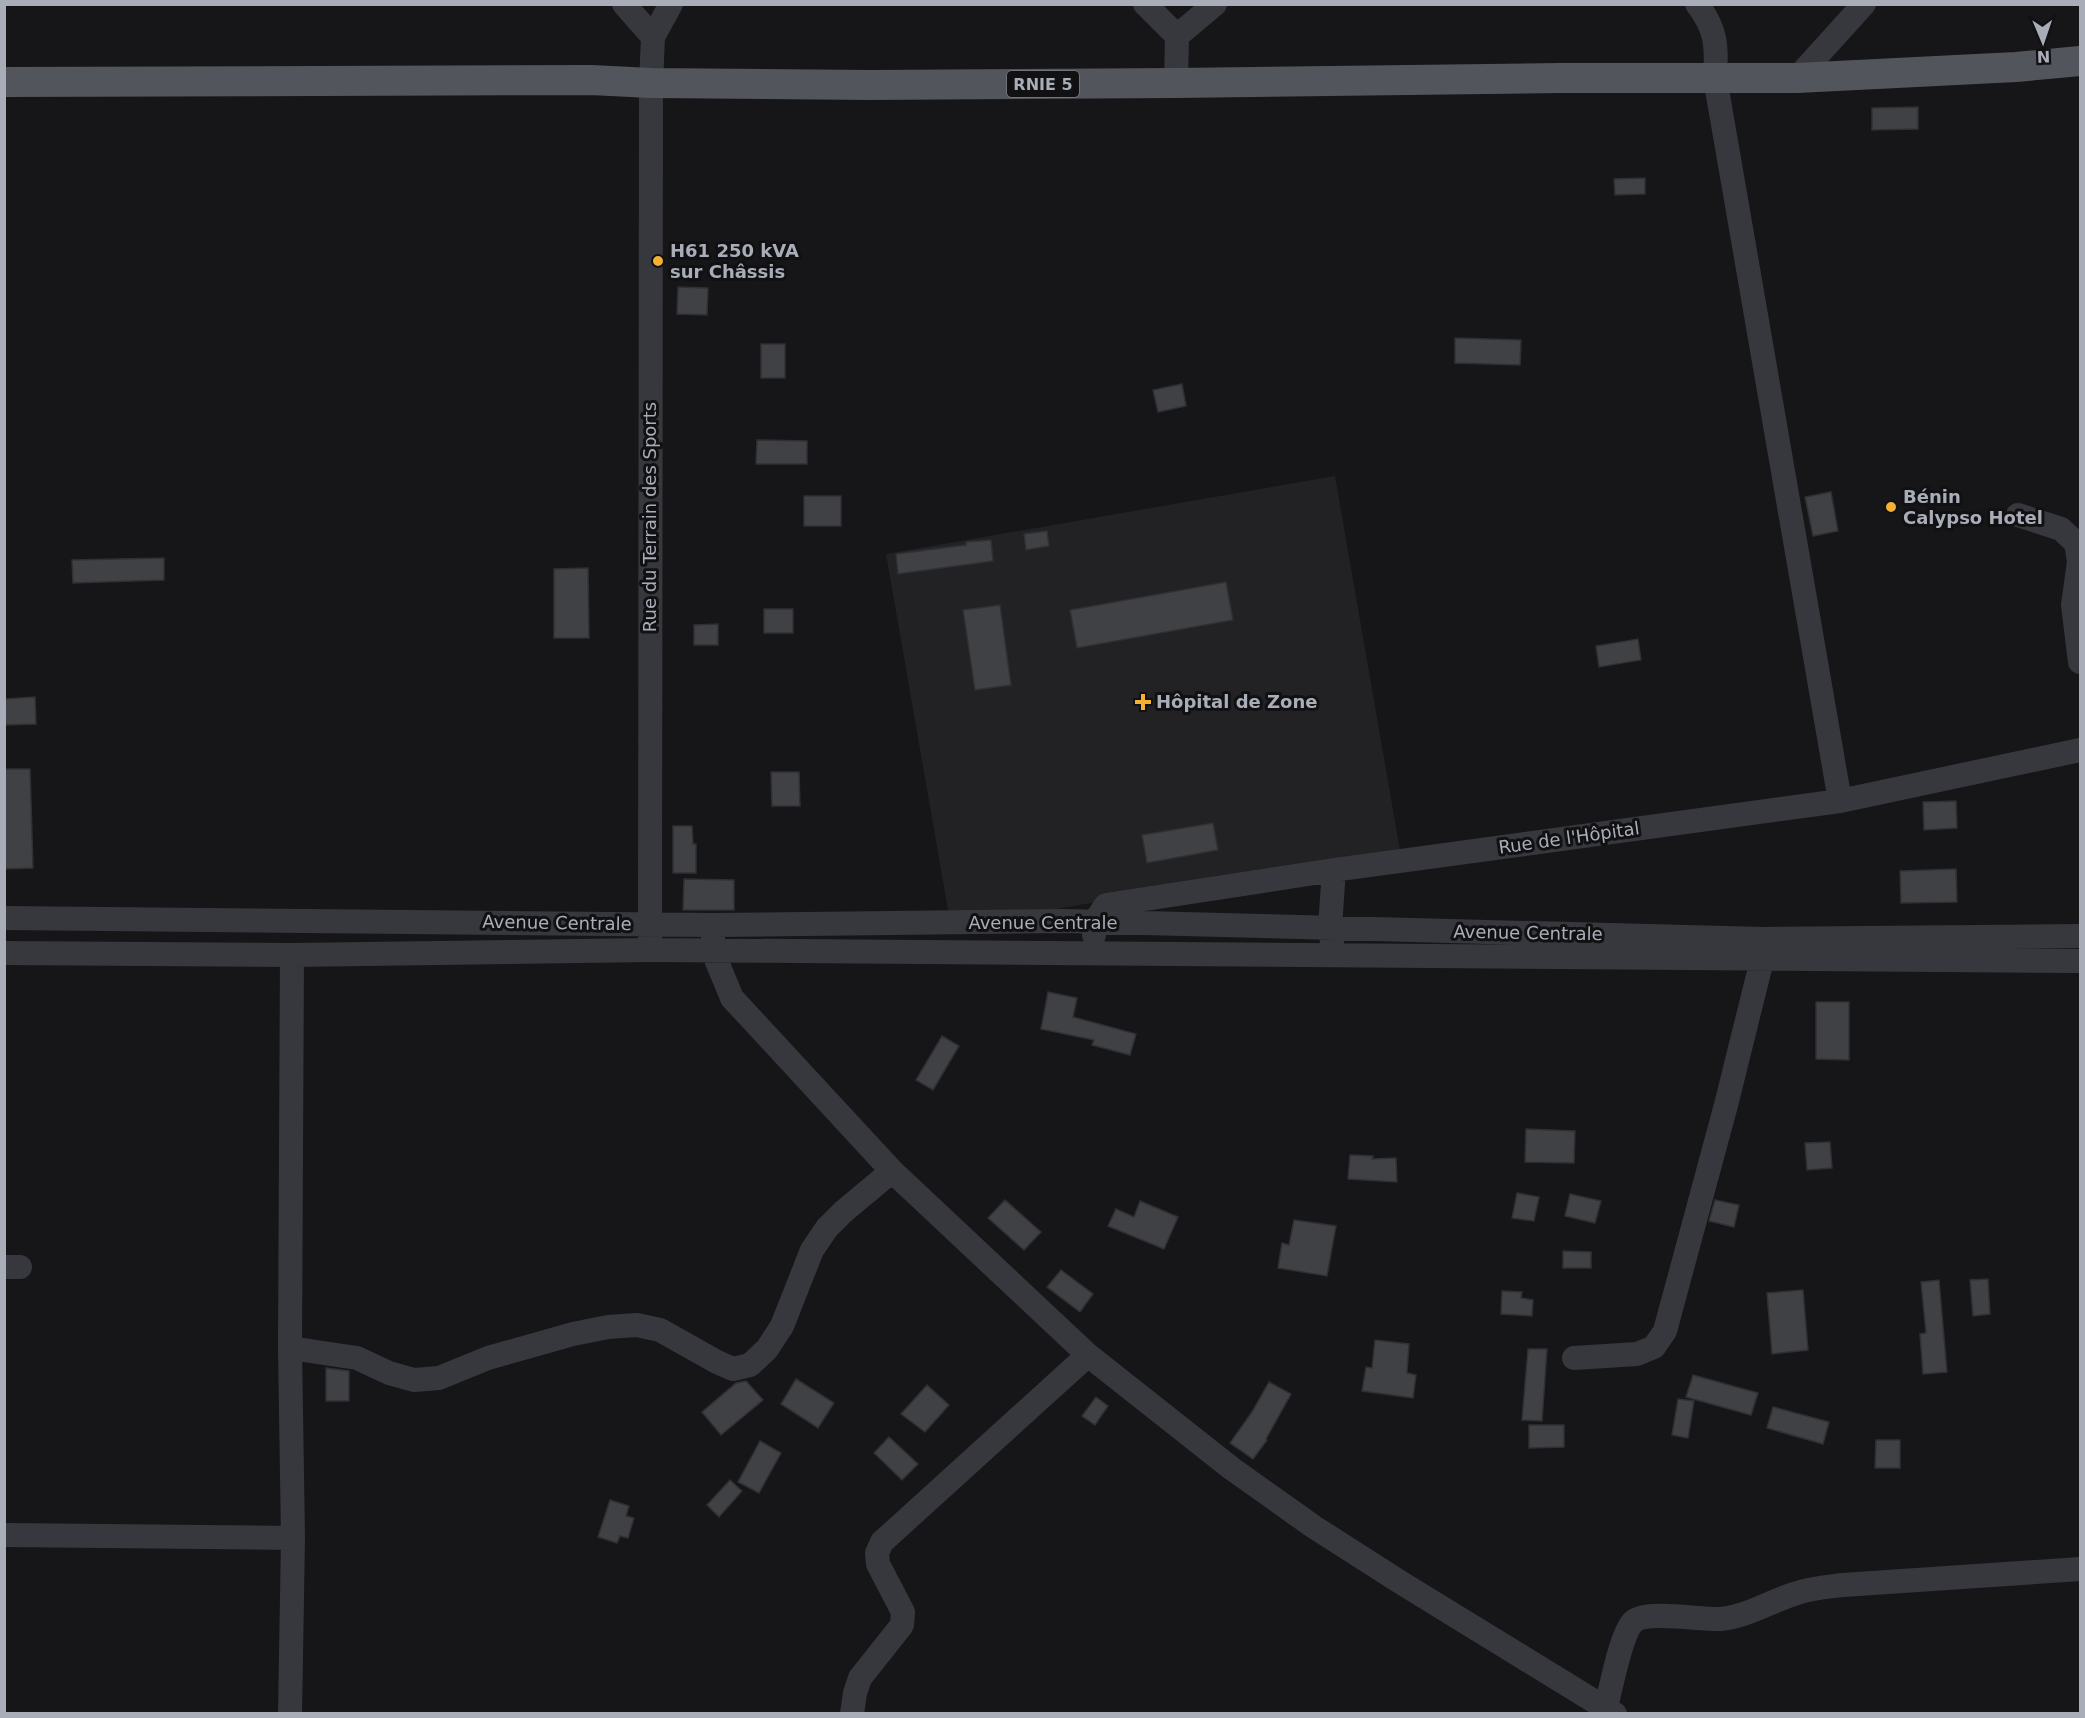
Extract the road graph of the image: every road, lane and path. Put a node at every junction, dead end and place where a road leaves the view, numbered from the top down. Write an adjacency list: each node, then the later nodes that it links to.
1 (624, 4): 8 (street)
2 (671, 4): 8 (street)
3 (1145, 4): 7 (street)
4 (1215, 4): 7 (street)
5 (1697, 4): 10 (street)
6 (1864, 4): 11 (street)
7 (1177, 36): 14 (street)
8 (653, 37): 13 (street, Rue du Terrain des Sports)
9 (2080, 62): 11 (main road, RNIE 5)
10 (1715, 78): 11 (main road, RNIE 5); 14 (main road, RNIE 5); 18 (street)
11 (1797, 78)
12 (4, 82): 13 (main road, RNIE 5)
13 (651, 83): 14 (main road, RNIE 5); 22 (street, Rue du Terrain des Sports)
14 (1176, 83)
15 (2018, 515): 16 (street)
16 (2080, 662)
17 (2080, 750): 18 (street, Rue de l'Hôpital)
18 (1840, 801): 19 (street, Rue de l'Hôpital)
19 (1334, 870): 21 (street, Rue de l'Hôpital); 24 (street)
20 (4, 918): 22 (street, Avenue Centrale)
21 (1094, 923): 23 (street, Avenue Centrale); 24 (street, Avenue Centrale); 29 (street)
22 (650, 924): 23 (street, Avenue Centrale); 27 (street, Rue du Terrain des Sports)
23 (712, 925): 28 (street)
24 (1330, 927): 26 (street, Avenue Centrale); 32 (street)
25 (2080, 936): 26 (street, Avenue Centrale)
26 (1763, 949): 32 (street, Avenue Centrale); 33 (street, Avenue Centrale); 37 (street)
27 (650, 950): 28 (street, Avenue Centrale); 31 (street, Avenue Centrale)
28 (714, 952): 29 (street, Avenue Centrale); 34 (street)
29 (1093, 952): 32 (street, Avenue Centrale)
30 (4, 953): 31 (street, Avenue Centrale)
31 (292, 955): 35 (street)
32 (1334, 955)
33 (2080, 962)
34 (892, 1172): 35 (street); 36 (street)
35 (290, 1348): 39 (street)
36 (1088, 1355): 41 (street); 43 (street)
37 (1574, 1358)
38 (4, 1535): 39 (street)
39 (293, 1538): 42 (street)
40 (2080, 1569): 41 (street)
41 (1611, 1710)
42 (290, 1713)
43 (852, 1713)

